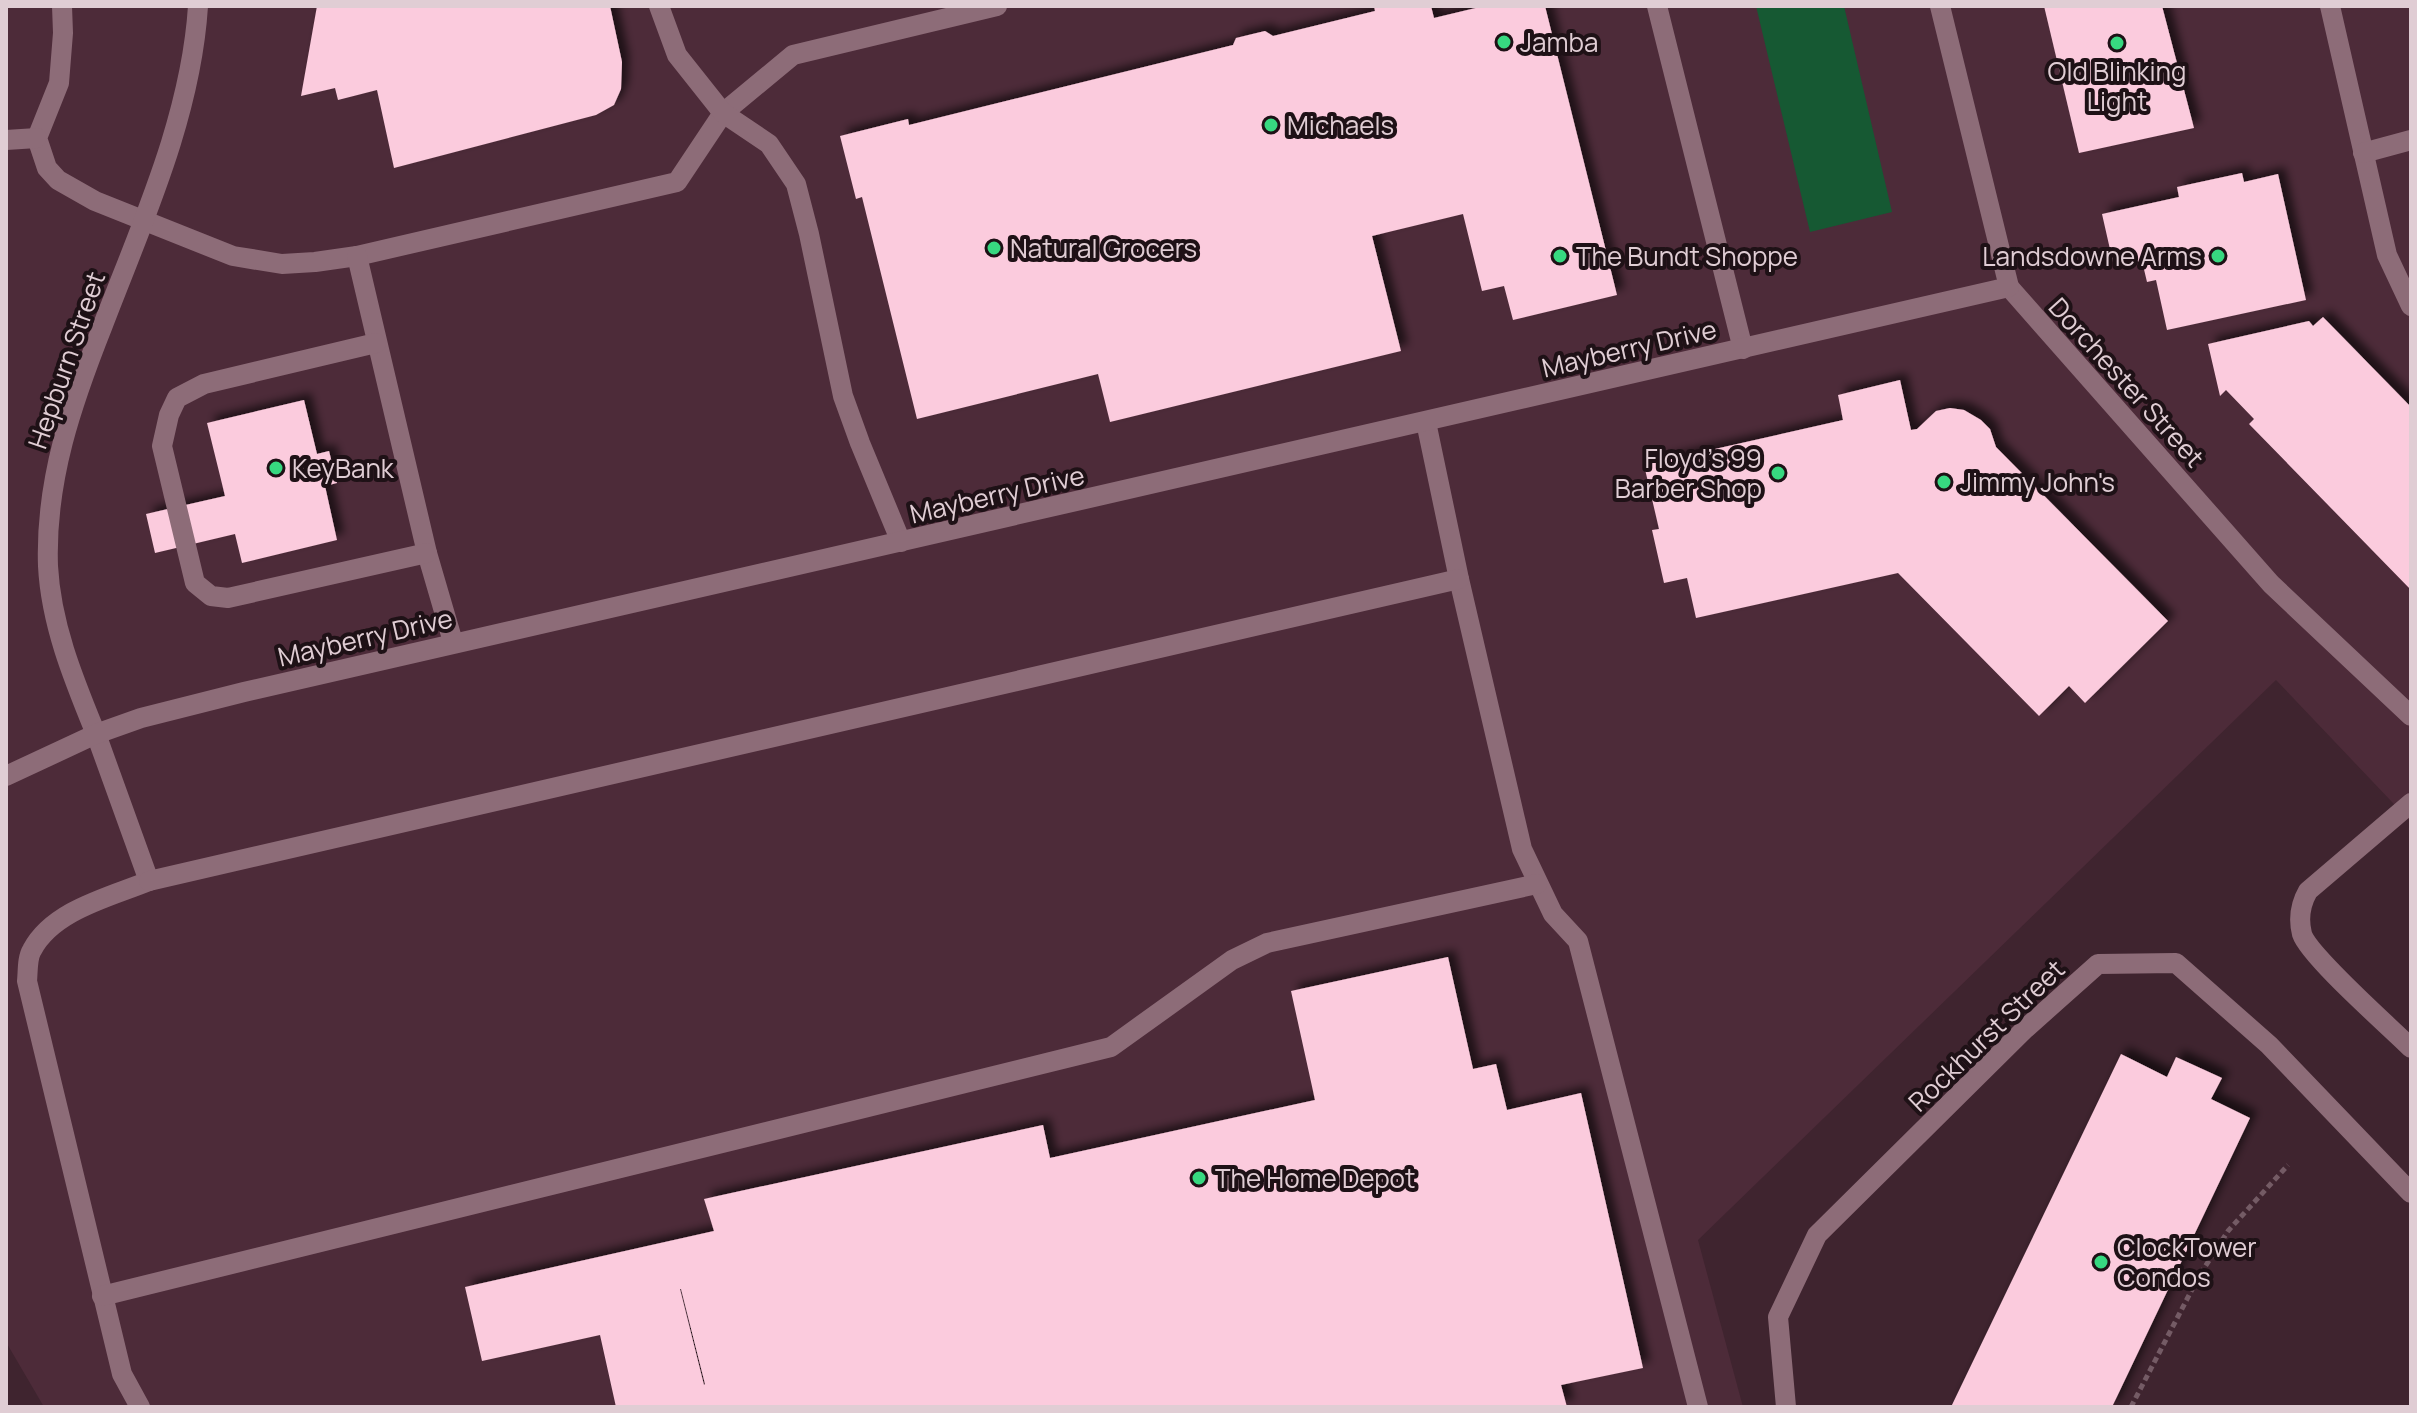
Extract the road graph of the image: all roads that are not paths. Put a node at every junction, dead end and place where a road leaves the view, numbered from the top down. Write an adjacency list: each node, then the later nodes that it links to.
1 (62, 6): 9 (street)
2 (198, 6): 13 (street, Hepburn Street)
3 (659, 6): 8 (street)
4 (997, 6): 8 (street)
5 (1657, 6): 18 (street)
6 (1940, 6): 15 (street, Dorchester Street)
7 (2330, 6): 12 (street)
8 (723, 113): 14 (street); 20 (street)
9 (37, 138): 10 (street); 13 (street)
10 (6, 140)
11 (2411, 140): 12 (street)
12 (2363, 153): 16 (street)
13 (144, 220): 14 (street); 25 (street, Hepburn Street)
14 (357, 256): 17 (street)
15 (2009, 287): 18 (street, Mayberry Drive); 24 (street, Dorchester Street)
16 (2411, 306)
17 (376, 343): 21 (street); 21 (street)
18 (1743, 349): 19 (street, Mayberry Drive)
19 (1426, 422): 20 (street, Mayberry Drive); 22 (street)
20 (901, 542): 23 (street, Mayberry Drive)
21 (427, 553): 23 (street)
22 (1459, 579): 28 (street); 29 (street)
23 (453, 642): 25 (street, Mayberry Drive)
24 (2411, 716)
25 (96, 734): 26 (street, Mayberry Drive); 28 (street, Hepburn Street)
26 (6, 776)
27 (2411, 803): 30 (street)
28 (149, 881): 32 (street)
29 (1537, 884): 32 (street); 34 (street)
30 (2411, 1048)
31 (2411, 1193): 35 (street, Rockhurst Street)
32 (102, 1296): 33 (street)
33 (140, 1407)
34 (1698, 1407)
35 (1786, 1407)

